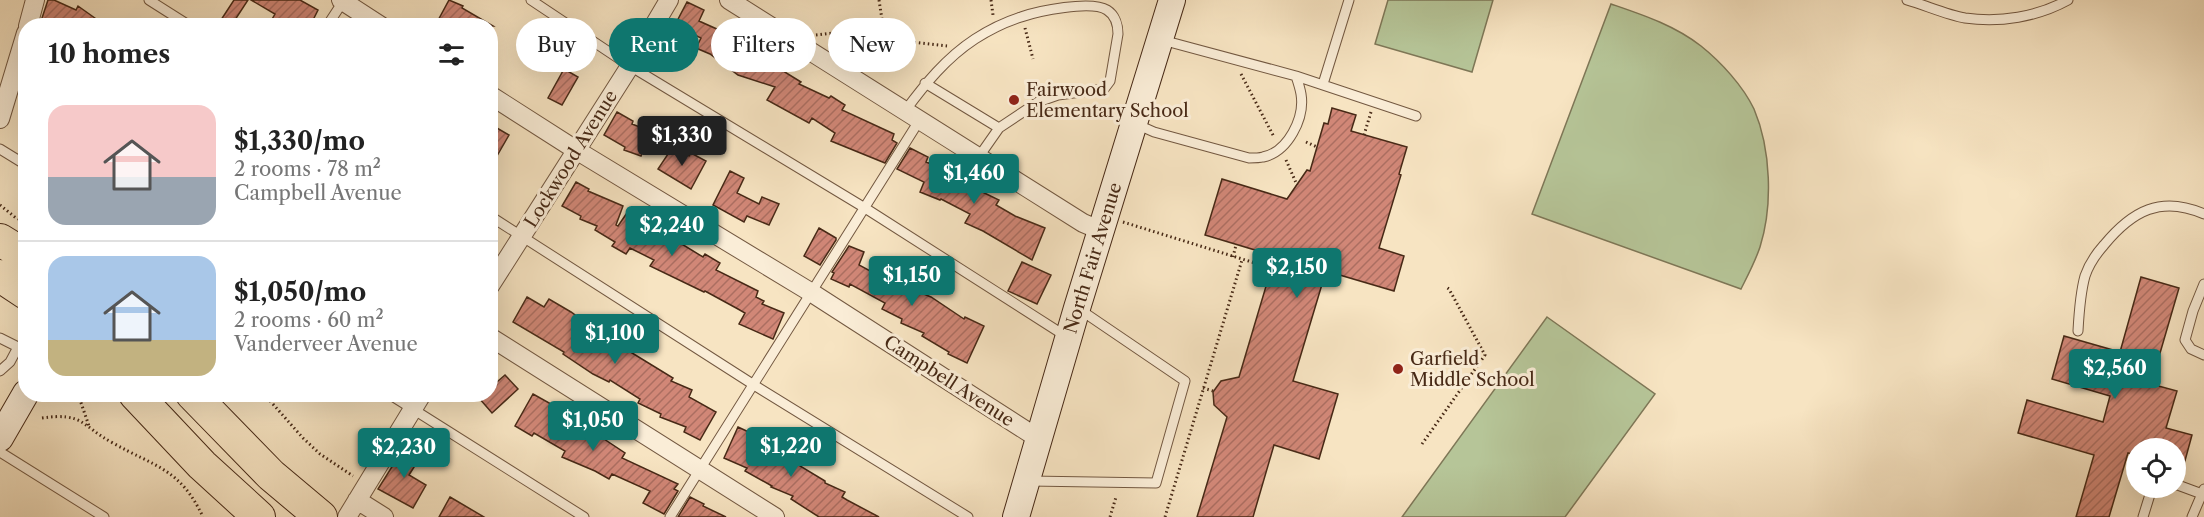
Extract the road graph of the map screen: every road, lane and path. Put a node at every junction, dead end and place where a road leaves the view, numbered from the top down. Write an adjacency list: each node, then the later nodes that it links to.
1 (35, 0): 14 (street)
2 (149, 0): 15 (lane)
3 (342, 0): 16 (lane); 17 (street)
4 (531, 0): 24 (lane)
5 (669, 0): 18 (street, Lockwood Avenue)
6 (729, 0): 35 (street)
7 (879, 0): 19 (path)
8 (991, 0): 13 (path)
9 (1172, 0): 21 (street, North Fair Avenue)
10 (1349, 0): 32 (lane)
11 (1907, 0): 12 (lane)
12 (2068, 0)
13 (993, 17)
14 (30, 18)
15 (177, 18)
16 (332, 18)
17 (369, 18)
18 (658, 18)
19 (882, 18)
20 (1025, 26): 26 (path)
21 (1160, 39): 27 (lane); 38 (street, North Fair Avenue)
22 (916, 42): 23 (path)
23 (948, 46)
24 (609, 52)
25 (18, 59): 37 (street)
26 (1033, 59)
27 (1233, 59): 30 (lane); 41 (path)
28 (626, 72): 45 (street, Lockwood Avenue)
29 (640, 72): 51 (lane)
30 (1296, 76): 32 (lane); 38 (lane)
31 (925, 83): 35 (lane); 39 (lane); 39 (lane)
32 (1323, 84): 34 (lane)
33 (498, 100): 45 (street, Campbell Avenue)
34 (1374, 102): 36 (lane); 40 (path)
35 (912, 116): 46 (street); 51 (lane)
36 (1416, 116)
37 (0, 119)
38 (1134, 123): 55 (street, North Fair Avenue)
39 (999, 128): 46 (lane)
40 (1364, 135)
41 (1275, 139)
42 (1306, 142): 43 (path)
43 (1317, 147)
44 (0, 149): 47 (lane)
45 (576, 150): 56 (street, Lockwood Avenue); 68 (street, Campbell Avenue)
46 (978, 158): 55 (street)
47 (18, 160)
48 (1286, 160): 49 (path)
49 (1297, 184)
50 (0, 205): 53 (path)
51 (865, 208): 68 (lane); 72 (lane)
52 (2204, 213): 70 (lane)
53 (18, 219)
54 (498, 221): 56 (lane)
55 (1109, 226): 60 (path); 69 (street, North Fair Avenue)
56 (522, 236): 63 (street, Lockwood Avenue); 78 (lane)
57 (0, 240): 59 (highway)
58 (1236, 244): 60 (path)
59 (18, 251)
60 (1233, 257): 61 (path)
61 (1242, 260): 62 (path); 79 (path)
62 (1284, 272)
63 (498, 274)
64 (0, 276): 67 (highway)
65 (2204, 284): 76 (lane)
66 (1446, 287): 91 (path)
67 (18, 288)
68 (812, 293): 78 (lane); 90 (street, Campbell Avenue)
69 (1077, 308): 72 (street, North Fair Avenue); 95 (lane)
70 (2078, 331)
71 (0, 338): 74 (lane)
72 (1069, 338): 90 (street, North Fair Avenue)
73 (498, 342): 93 (street)
74 (18, 347)
75 (18, 353): 77 (lane)
76 (2204, 355)
77 (0, 371)
78 (754, 385): 93 (lane); 110 (lane)
79 (1203, 388): 80 (path); 113 (path)
80 (1213, 392)
81 (21, 402): 89 (street)
82 (81, 402): 88 (path)
83 (143, 402): 103 (highway)
84 (200, 402): 104 (highway)
85 (271, 402): 94 (path)
86 (418, 402): 100 (street); 107 (lane)
87 (42, 418): 88 (path)
88 (89, 426): 102 (path)
89 (0, 438)
90 (1039, 439): 95 (street, North Fair Avenue)
91 (1422, 444)
92 (0, 452): 101 (lane)
93 (700, 470): 108 (lane); 109 (street)
94 (355, 478)
95 (1027, 480): 111 (street, North Fair Avenue)
96 (2186, 487): 97 (lane)
97 (2203, 491): 115 (lane)
98 (1116, 497): 112 (path)
99 (2149, 498): 114 (lane)
100 (357, 500): 105 (street); 106 (street)
101 (104, 517)
102 (203, 517)
103 (259, 517)
104 (321, 517)
105 (347, 517)
106 (384, 517)
107 (584, 517)
108 (670, 517)
109 (775, 517)
110 (968, 517)
111 (1016, 517)
112 (1110, 517)
113 (1165, 517)
114 (2143, 517)
115 (2192, 517)

